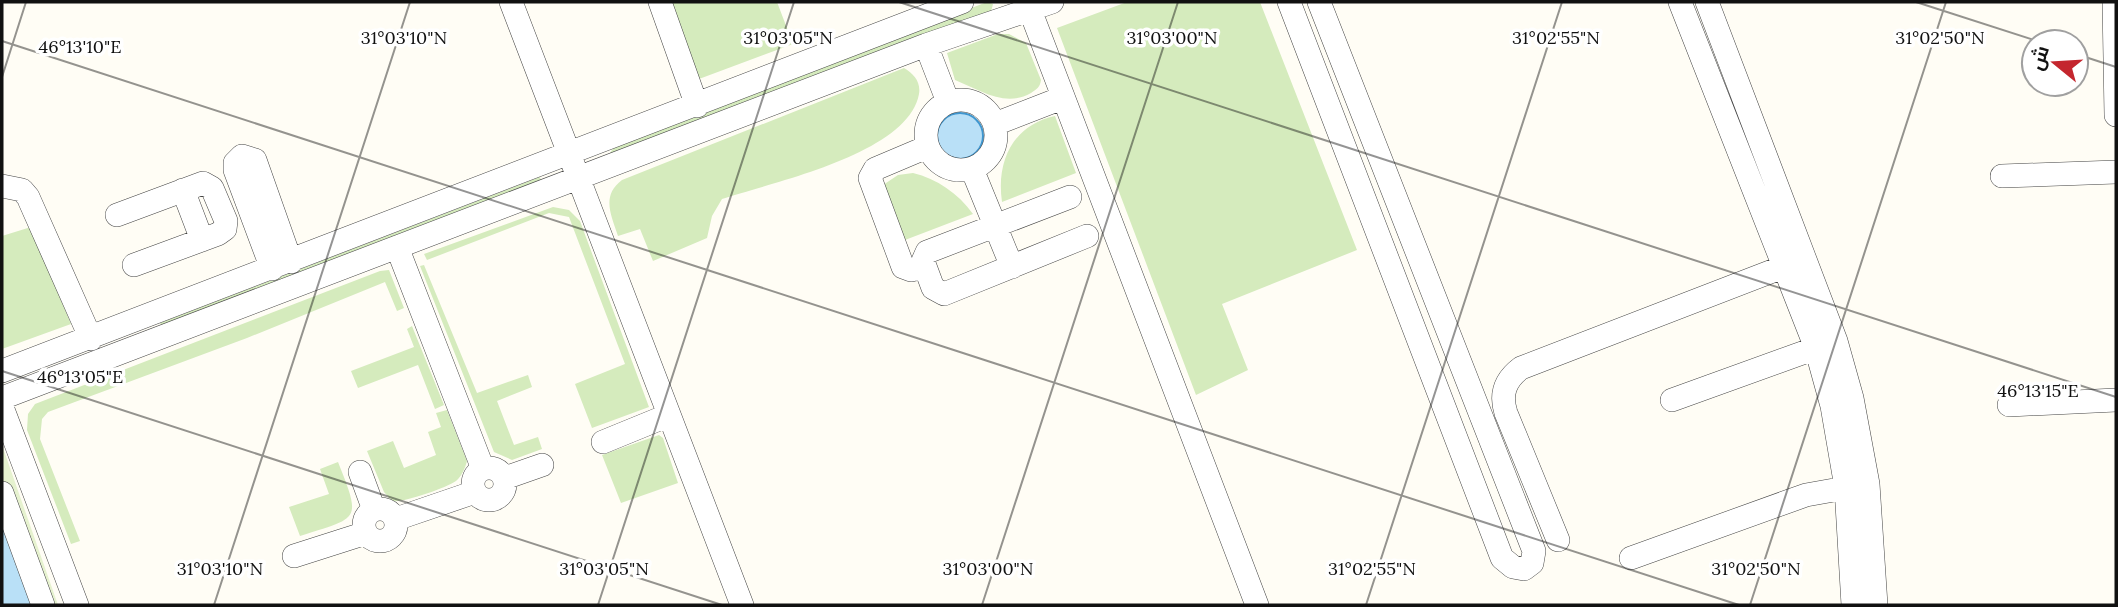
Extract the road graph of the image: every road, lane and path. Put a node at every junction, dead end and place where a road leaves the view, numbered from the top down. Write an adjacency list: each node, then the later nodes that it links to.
1 (511, 2): 17 (street)
2 (660, 2): 13 (street)
3 (962, 2): 13 (street)
4 (1289, 2): 25 (street)
5 (1319, 2): 21 (street)
6 (1680, 2): 38 (street)
7 (1707, 2): 44 (street)
8 (2114, 2): 14 (street)
9 (1036, 4): 10 (street); 11 (street)
10 (926, 45): 12 (street); 22 (street)
11 (1062, 98): 15 (street); 71 (street)
12 (948, 102): 15 (street); 16 (street)
13 (697, 106): 17 (street)
14 (2116, 115)
15 (995, 124): 18 (street)
16 (927, 147): 18 (street); 36 (street)
17 (569, 155): 22 (street); 35 (street)
18 (972, 169): 30 (street)
19 (2116, 172): 20 (street)
20 (2002, 176)
21 (1388, 178): 25 (street); 39 (street)
22 (579, 180): 33 (street); 50 (street)
23 (2, 186): 42 (street)
24 (183, 190): 28 (street); 29 (street); 32 (street)
25 (1362, 191): 41 (street)
26 (1070, 197): 30 (street)
27 (250, 209): 29 (street); 35 (street); 35 (street)
28 (117, 215)
29 (224, 219): 32 (street)
30 (995, 226): 36 (street); 37 (street)
31 (1087, 236): 37 (street)
32 (202, 240): 34 (street)
33 (397, 247): 43 (street); 54 (street)
34 (134, 265)
35 (282, 265): 40 (street)
36 (925, 267): 37 (street)
37 (1012, 267)
38 (1783, 267): 44 (street); 65 (street)
39 (1442, 317): 41 (street); 55 (street)
40 (146, 318): 42 (street); 43 (street)
41 (1415, 330): 58 (street)
42 (90, 339): 45 (street)
43 (155, 340): 46 (street)
44 (1826, 344): 47 (street); 59 (street)
45 (2, 371)
46 (2, 398)
47 (1672, 400)
48 (2116, 400): 49 (street)
49 (2009, 405)
50 (669, 415): 52 (street); 70 (street)
51 (4, 423): 69 (street)
52 (603, 442)
53 (542, 465): 57 (street)
54 (483, 469): 57 (street); 60 (street)
55 (1503, 470): 58 (street); 58 (street)
56 (360, 472): 62 (street)
57 (505, 478): 60 (street)
58 (1472, 480)
59 (1857, 485): 67 (street); 72 (street); 73 (street)
60 (475, 492): 63 (street)
61 (2, 493): 68 (street)
62 (374, 510): 63 (street); 64 (street)
63 (396, 519): 64 (street)
64 (366, 533): 66 (street)
65 (1559, 540)
66 (294, 556)
67 (1631, 558)
68 (43, 605)
69 (77, 605)
70 (742, 605)
71 (1257, 605)
72 (1853, 605)
73 (1876, 605)

